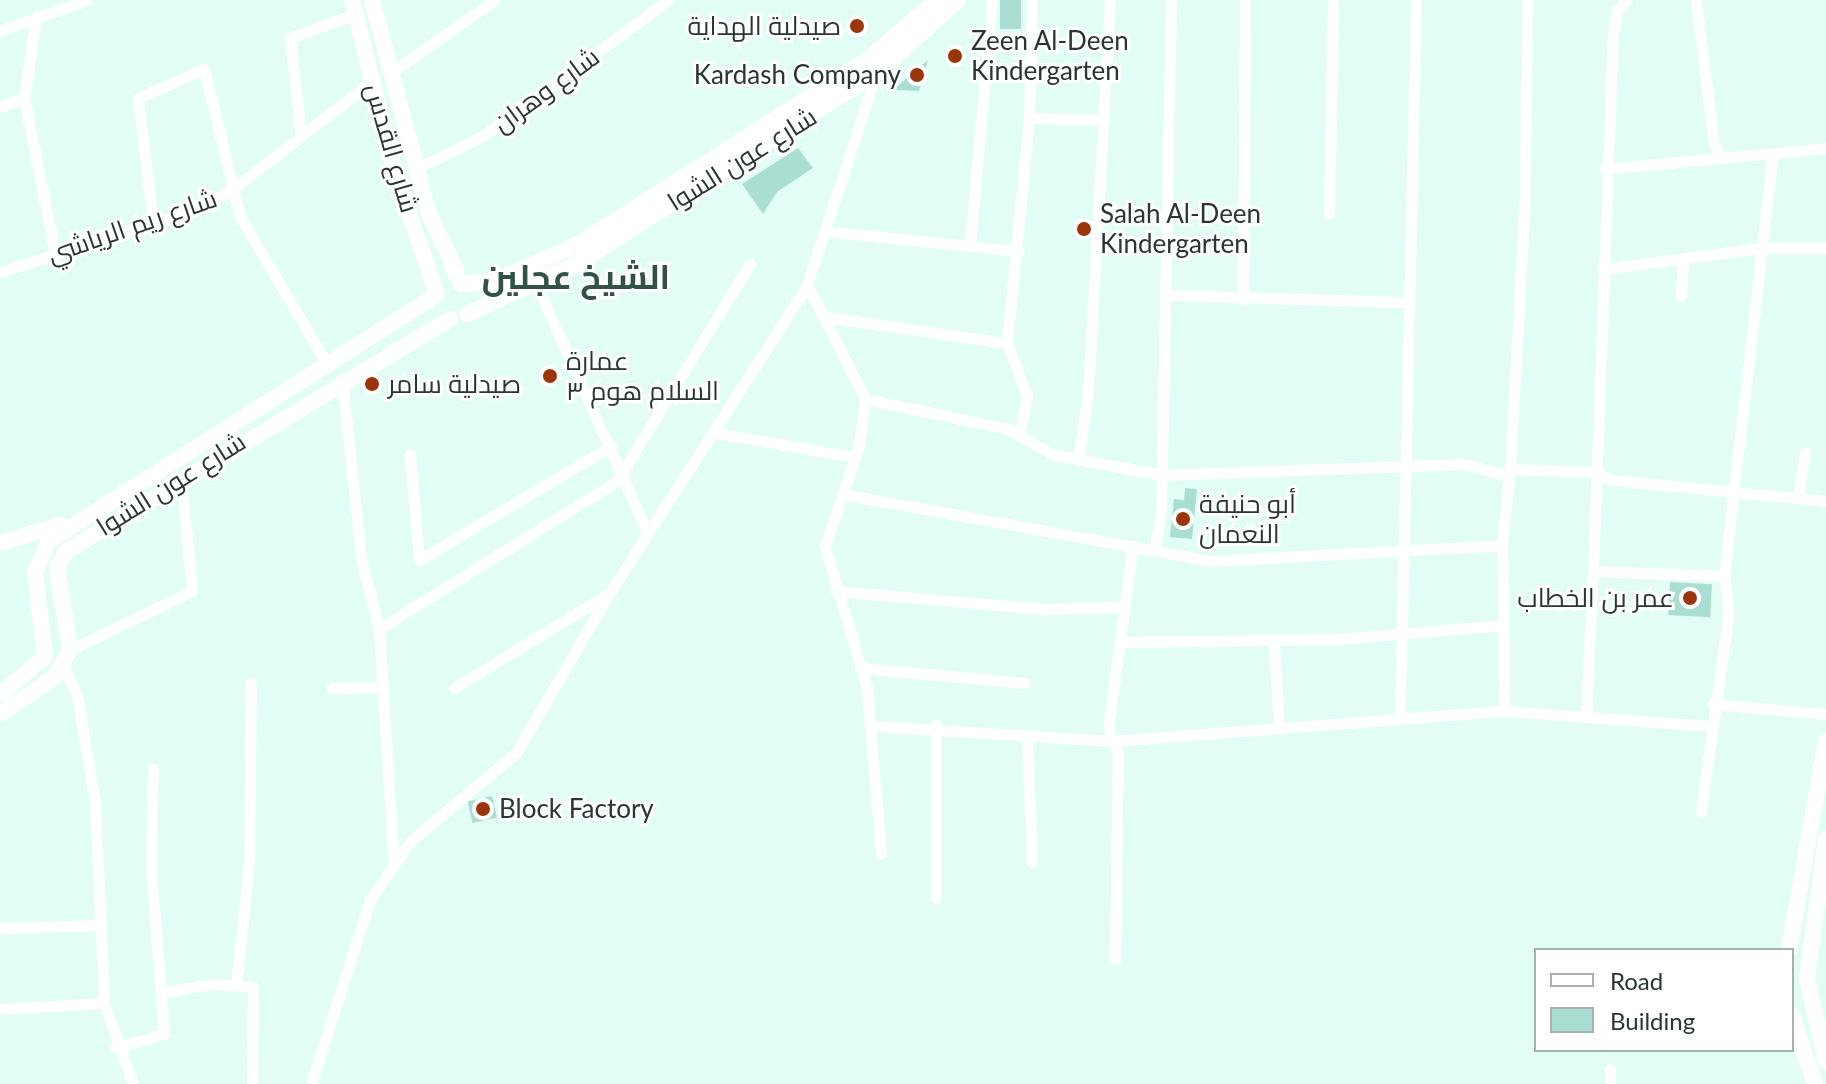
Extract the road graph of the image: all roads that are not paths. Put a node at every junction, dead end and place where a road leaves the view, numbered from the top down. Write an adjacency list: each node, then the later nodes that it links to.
1 (87, 0): 18 (street)
2 (372, 0): 20 (main road, شارع القدس)
3 (495, 0): 20 (street)
4 (668, 0): 31 (street, شارع وهران)
5 (937, 0): 48 (main road, شارع عون الشوا)
6 (958, 0): 21 (main road, شارع عون الشوا)
7 (992, 0): 37 (street)
8 (1032, 0): 25 (street)
9 (1110, 0): 26 (street)
10 (1171, 0): 53 (street)
11 (1245, 0): 55 (street)
12 (1333, 0): 34 (street)
13 (1416, 0): 56 (street)
14 (1527, 0): 73 (street)
15 (1627, 0): 32 (street)
16 (1696, 0): 30 (street)
17 (353, 7): 22 (main road, شارع القدس); 27 (street)
18 (36, 17): 19 (street); 23 (street)
19 (0, 31)
20 (390, 73): 31 (main road, شارع القدس)
21 (876, 74): 36 (street); 51 (main road, شارع عون الشوا)
22 (372, 81): 27 (street, شارع ريم الرياشي); 47 (main road, شارع القدس)
23 (24, 98): 24 (street); 41 (street)
24 (0, 107)
25 (1029, 118): 26 (street); 40 (street)
26 (1104, 120): 71 (street)
27 (301, 137): 33 (street, شارع ريم الرياشي)
28 (1826, 148): 29 (street)
29 (1773, 155): 30 (street); 38 (street)
30 (1721, 156): 32 (street)
31 (417, 168): 44 (main road, شارع القدس)
32 (1605, 169): 45 (street)
33 (229, 192): 35 (street, شارع ريم الرياشي); 35 (street); 62 (street)
34 (1329, 213)
35 (153, 221): 41 (street, شارع ريم الرياشي)
36 (824, 231): 37 (street); 50 (street)
37 (970, 245): 40 (street)
38 (1761, 248): 39 (street); 42 (street); 79 (street)
39 (1826, 248)
40 (1019, 251): 61 (street)
41 (55, 253): 46 (street, شارع ريم الرياشي)
42 (1683, 260): 45 (street); 54 (street)
43 (750, 264): 75 (street)
44 (451, 265): 48 (main road); 49 (main road, شارع القدس)
45 (1603, 269): 74 (street)
46 (0, 272)
47 (431, 274): 52 (main road, شارع القدس); 57 (main road)
48 (479, 283): 49 (main road, شارع عون الشوا)
49 (461, 284): 52 (main road); 58 (main road)
50 (807, 285): 59 (street); 65 (street)
51 (537, 286): 58 (main road, شارع عون الشوا); 67 (street)
52 (437, 295): 57 (main road, شارع عون الشوا); 60 (main road)
53 (1167, 295): 55 (street); 76 (street)
54 (1681, 296)
55 (1243, 300): 56 (street)
56 (1409, 302): 72 (street)
57 (418, 310): 62 (main road, شارع عون الشوا)
58 (467, 314): 60 (main road)
59 (826, 317): 61 (street); 64 (street)
60 (450, 319): 63 (main road, شارع عون الشوا)
61 (1007, 343): 66 (street)
62 (326, 362): 82 (main road, شارع عون الشوا)
63 (342, 379): 77 (main road, شارع عون الشوا); 96 (street)
64 (865, 399): 66 (street); 70 (street)
65 (716, 433): 70 (street); 83 (street)
66 (1019, 435): 71 (street)
67 (612, 446): 69 (street); 75 (street)
68 (1805, 453): 80 (street)
69 (410, 454)
70 (854, 457): 78 (street)
71 (1078, 460): 76 (street)
72 (1404, 465): 73 (street); 76 (street); 87 (street)
73 (1510, 469): 74 (street); 85 (street)
74 (1594, 472): 79 (street); 89 (street)
75 (624, 473): 83 (street); 96 (street)
76 (1162, 475): 88 (street)
77 (181, 477): 100 (main road, شارع عون الشوا); 100 (street)
78 (842, 494): 86 (street); 92 (street)
79 (1734, 494): 80 (street); 91 (street)
80 (1798, 498): 81 (street)
81 (1826, 501)
82 (81, 516): 84 (main road, شارع عون الشوا); 90 (main road, شارع عون الشوا)
83 (648, 534): 93 (street)
84 (7, 541): 90 (main road, شارع عون الشوا)
85 (1502, 545): 87 (street); 95 (street)
86 (1133, 546): 88 (street); 94 (street)
87 (1404, 548): 88 (street); 97 (street)
88 (1154, 550)
89 (1593, 571): 91 (street); 113 (street)
90 (35, 572): 107 (main road, شارع عون الشوا)
91 (1724, 576): 108 (street)
92 (835, 591): 94 (street); 101 (street)
93 (609, 594): 106 (street); 126 (street)
94 (1123, 607): 99 (street)
95 (1503, 625): 97 (street); 109 (street)
96 (379, 629): 104 (street)
97 (1403, 634): 98 (street); 112 (street)
98 (1274, 640): 99 (street); 117 (street)
99 (1124, 642): 119 (street)
100 (67, 657): 110 (main road); 128 (street)
101 (860, 668): 103 (street); 115 (street)
102 (251, 683): 132 (street)
103 (1025, 683)
104 (382, 687): 105 (street); 126 (street)
105 (332, 688)
106 (454, 688)
107 (0, 694)
108 (1713, 704): 111 (street); 116 (street)
109 (1505, 711): 112 (street); 113 (street)
110 (0, 714)
111 (1826, 714)
112 (1400, 716): 117 (street)
113 (1586, 717): 116 (street)
114 (936, 725): 115 (street); 118 (street); 127 (street)
115 (874, 726): 124 (street)
116 (1709, 726): 122 (street)
117 (1279, 729): 119 (street)
118 (1027, 736): 119 (street); 125 (street)
119 (1113, 741): 131 (street)
120 (1826, 741): 130 (main road)
121 (153, 769): 133 (street)
122 (1701, 812)
123 (1826, 839): 138 (main road)
124 (881, 853)
125 (1032, 862)
126 (394, 865): 142 (street)
127 (936, 898)
128 (100, 925): 129 (street); 134 (street)
129 (0, 928)
130 (1789, 948)
131 (1115, 959)
132 (236, 985): 133 (street); 141 (street)
133 (164, 992): 137 (street)
134 (104, 1003): 135 (street); 137 (street)
135 (0, 1009)
136 (1794, 1021): 144 (main road)
137 (115, 1048): 140 (street)
138 (1826, 1062)
139 (1610, 1069): 143 (street)
140 (133, 1084)
141 (252, 1084)
142 (311, 1084)
143 (1610, 1084)
144 (1815, 1084)

